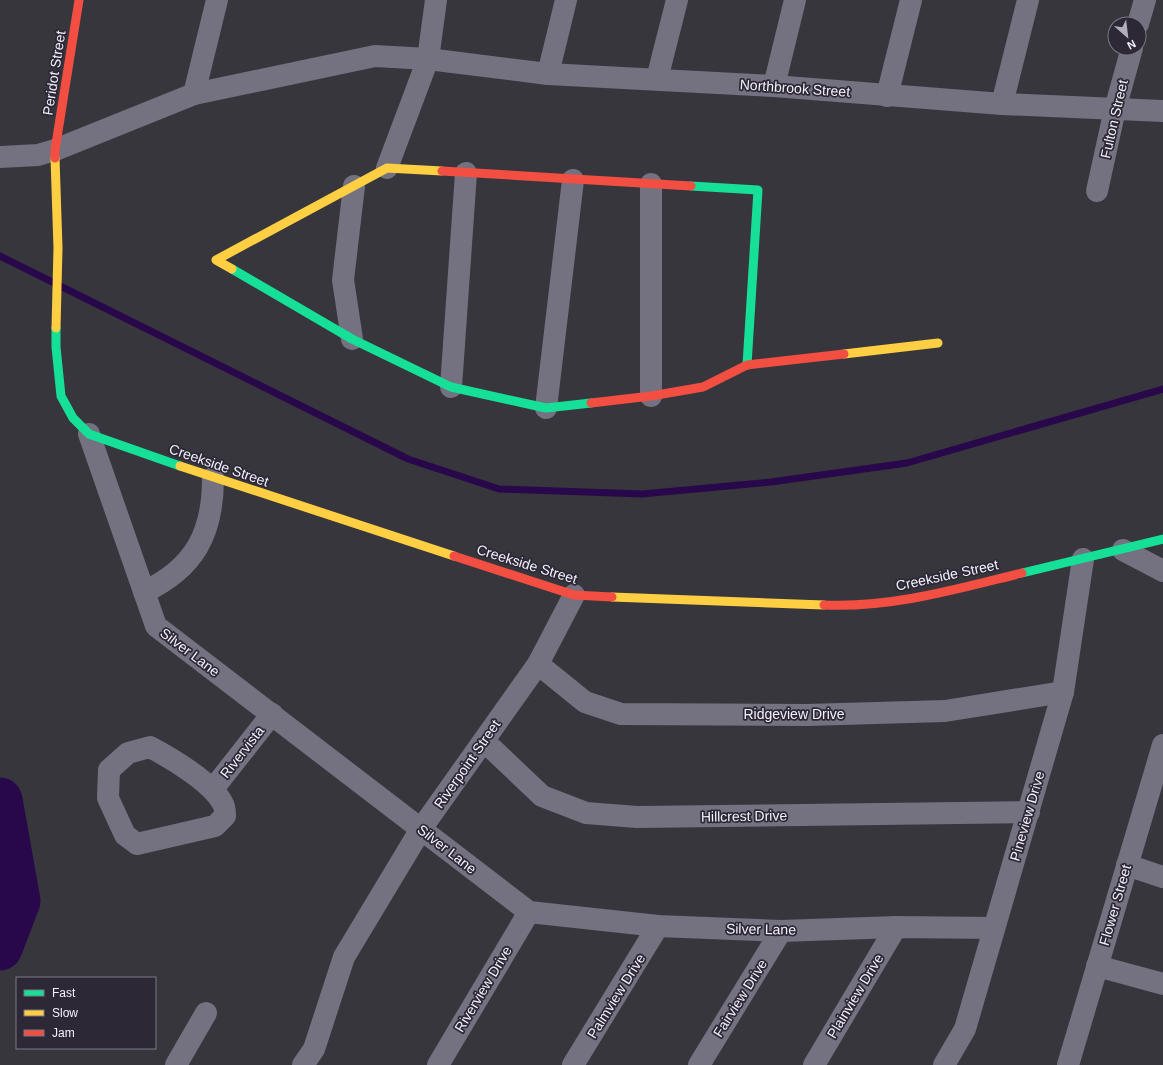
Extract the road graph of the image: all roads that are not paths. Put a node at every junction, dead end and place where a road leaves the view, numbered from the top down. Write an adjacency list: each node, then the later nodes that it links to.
1 (79, 0): 21 (street, Peridot Street)
2 (217, 0): 16 (street)
3 (436, 0): 12 (street)
4 (566, 0): 13 (street)
5 (677, 0): 14 (street)
6 (795, 0): 15 (street)
7 (911, 0): 17 (street)
8 (1028, 0): 18 (street)
9 (1144, 0): 10 (street)
10 (1140, 16)
11 (1130, 56): 19 (street, Fulton Street)
12 (428, 59): 13 (street, Northbrook Street); 16 (street, Northbrook Street); 23 (street)
13 (548, 74): 14 (street, Northbrook Street)
14 (657, 79): 15 (street, Northbrook Street)
15 (774, 86): 17 (street, Northbrook Street)
16 (194, 94): 21 (street, Northbrook Street)
17 (887, 96): 18 (street, Northbrook Street)
18 (1002, 104): 19 (street, Northbrook Street)
19 (1115, 109): 20 (street, Northbrook Street); 28 (street, Fulton Street)
20 (1163, 111)
21 (55, 150): 22 (street, Northbrook Street); 29 (street, Peridot Street)
22 (0, 157)
23 (388, 168): 24 (street); 27 (street)
24 (466, 173): 25 (street); 33 (street)
25 (573, 180): 26 (street); 35 (street)
26 (651, 184): 32 (street); 34 (street)
27 (354, 186): 30 (street); 30 (street)
28 (1097, 191)
29 (58, 248): 36 (street, Creekside Street)
30 (352, 339): 33 (street)
31 (938, 343): 32 (street)
32 (747, 364): 34 (street)
33 (451, 387): 35 (street)
34 (651, 396): 35 (street)
35 (546, 408)
36 (90, 434): 37 (street, Creekside Street); 42 (street, Silver Lane)
37 (213, 478): 42 (street); 43 (street, Creekside Street)
38 (1163, 539): 39 (street, Creekside Street)
39 (1123, 550): 40 (street, Creekside Street); 41 (street)
40 (1083, 559): 43 (street, Creekside Street); 45 (street, Pineview Drive)
41 (1163, 571)
42 (144, 592): 46 (street, Silver Lane)
43 (574, 595): 44 (street, Riverpoint Street)
44 (538, 664): 45 (street, Ridgeview Drive); 47 (street, Riverpoint Street)
45 (1063, 692): 50 (street, Pineview Drive)
46 (272, 714): 49 (street, Rivervista); 51 (street, Silver Lane)
47 (484, 741): 50 (street, Hillcrest Drive); 51 (street, Riverpoint Street)
48 (1163, 745): 52 (street, Flower Street)
49 (213, 789): 49 (street)
50 (1029, 812): 57 (street, Pineview Drive)
51 (421, 829): 54 (street, Silver Lane); 63 (street, Riverpoint Street)
52 (1127, 865): 53 (street); 59 (street, Flower Street)
53 (1163, 877)
54 (529, 912): 55 (street, Silver Lane); 64 (street, Riverview Drive)
55 (658, 926): 58 (street, Silver Lane); 65 (street, Palmview Drive)
56 (896, 928): 57 (street, Silver Lane); 58 (street, Silver Lane); 67 (street, Plainview Drive)
57 (994, 928): 68 (street, Pineview Drive)
58 (781, 931): 66 (street, Fairview Drive)
59 (1097, 966): 60 (street); 69 (street, Flower Street)
60 (1163, 984)
61 (206, 1013): 62 (street)
62 (176, 1065)
63 (303, 1065)
64 (438, 1065)
65 (573, 1065)
66 (698, 1065)
67 (814, 1065)
68 (944, 1065)
69 (1068, 1065)

